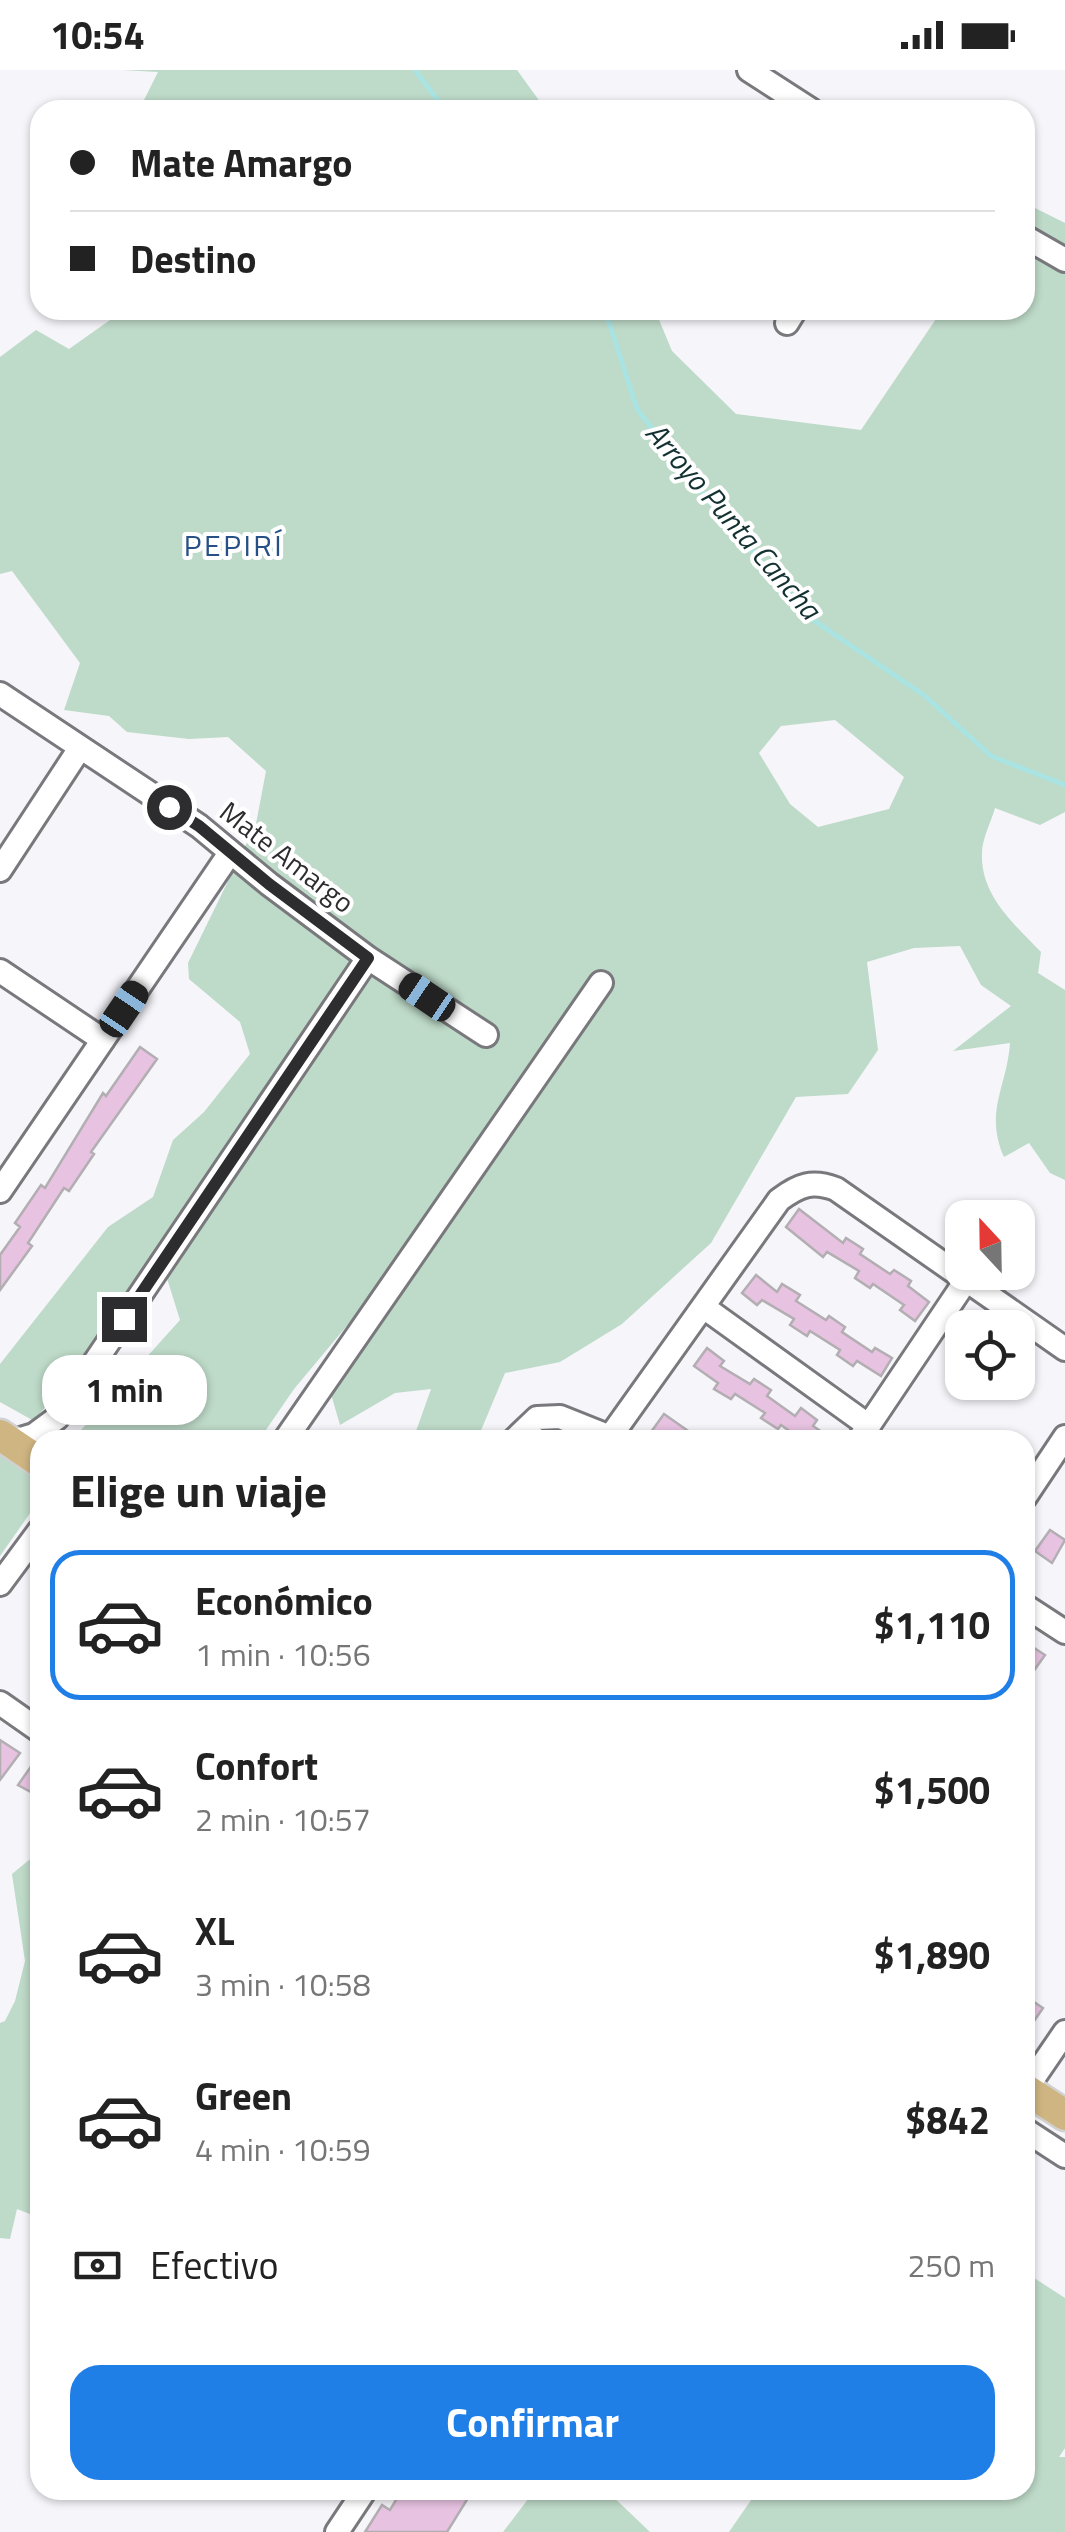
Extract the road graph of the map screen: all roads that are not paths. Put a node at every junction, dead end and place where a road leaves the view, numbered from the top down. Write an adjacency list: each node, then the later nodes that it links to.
1 (749, 70): 2 (street)
2 (796, 100)
3 (1035, 243): 4 (street)
4 (1065, 260)
5 (0, 694): 6 (street, Mate Amargo)
6 (80, 748): 7 (street, Mate Amargo); 8 (street)
7 (230, 853): 9 (street, Mate Amargo); 13 (street)
8 (0, 870)
9 (368, 958): 12 (street, Mate Amargo); 20 (street)
10 (0, 971): 13 (street)
11 (601, 983): 21 (street)
12 (486, 1036)
13 (103, 1040): 14 (street)
14 (0, 1191)
15 (945, 1264): 18 (street)
16 (960, 1290): 26 (street)
17 (983, 1290): 19 (street)
18 (705, 1308): 24 (street); 25 (street)
19 (1065, 1348)
20 (41, 1430)
21 (293, 1430)
22 (524, 1430): 23 (street)
23 (591, 1430)
24 (618, 1430)
25 (860, 1430)
26 (866, 1430)
27 (30, 1436): 29 (street)
28 (1065, 1437): 31 (street)
29 (5, 1439): 30 (main road)
30 (30, 1455)
31 (1035, 1483)
32 (30, 1544): 33 (street)
33 (0, 1584)
34 (1035, 1612): 35 (street)
35 (1065, 1632)
36 (0, 1703): 37 (street)
37 (30, 1725)
38 (1065, 2032): 39 (street)
39 (1035, 2075)
40 (1035, 2096): 41 (main road)
41 (1065, 2116)
42 (1035, 2136): 43 (street)
43 (1065, 2156)
44 (358, 2500): 45 (street)
45 (337, 2532)

